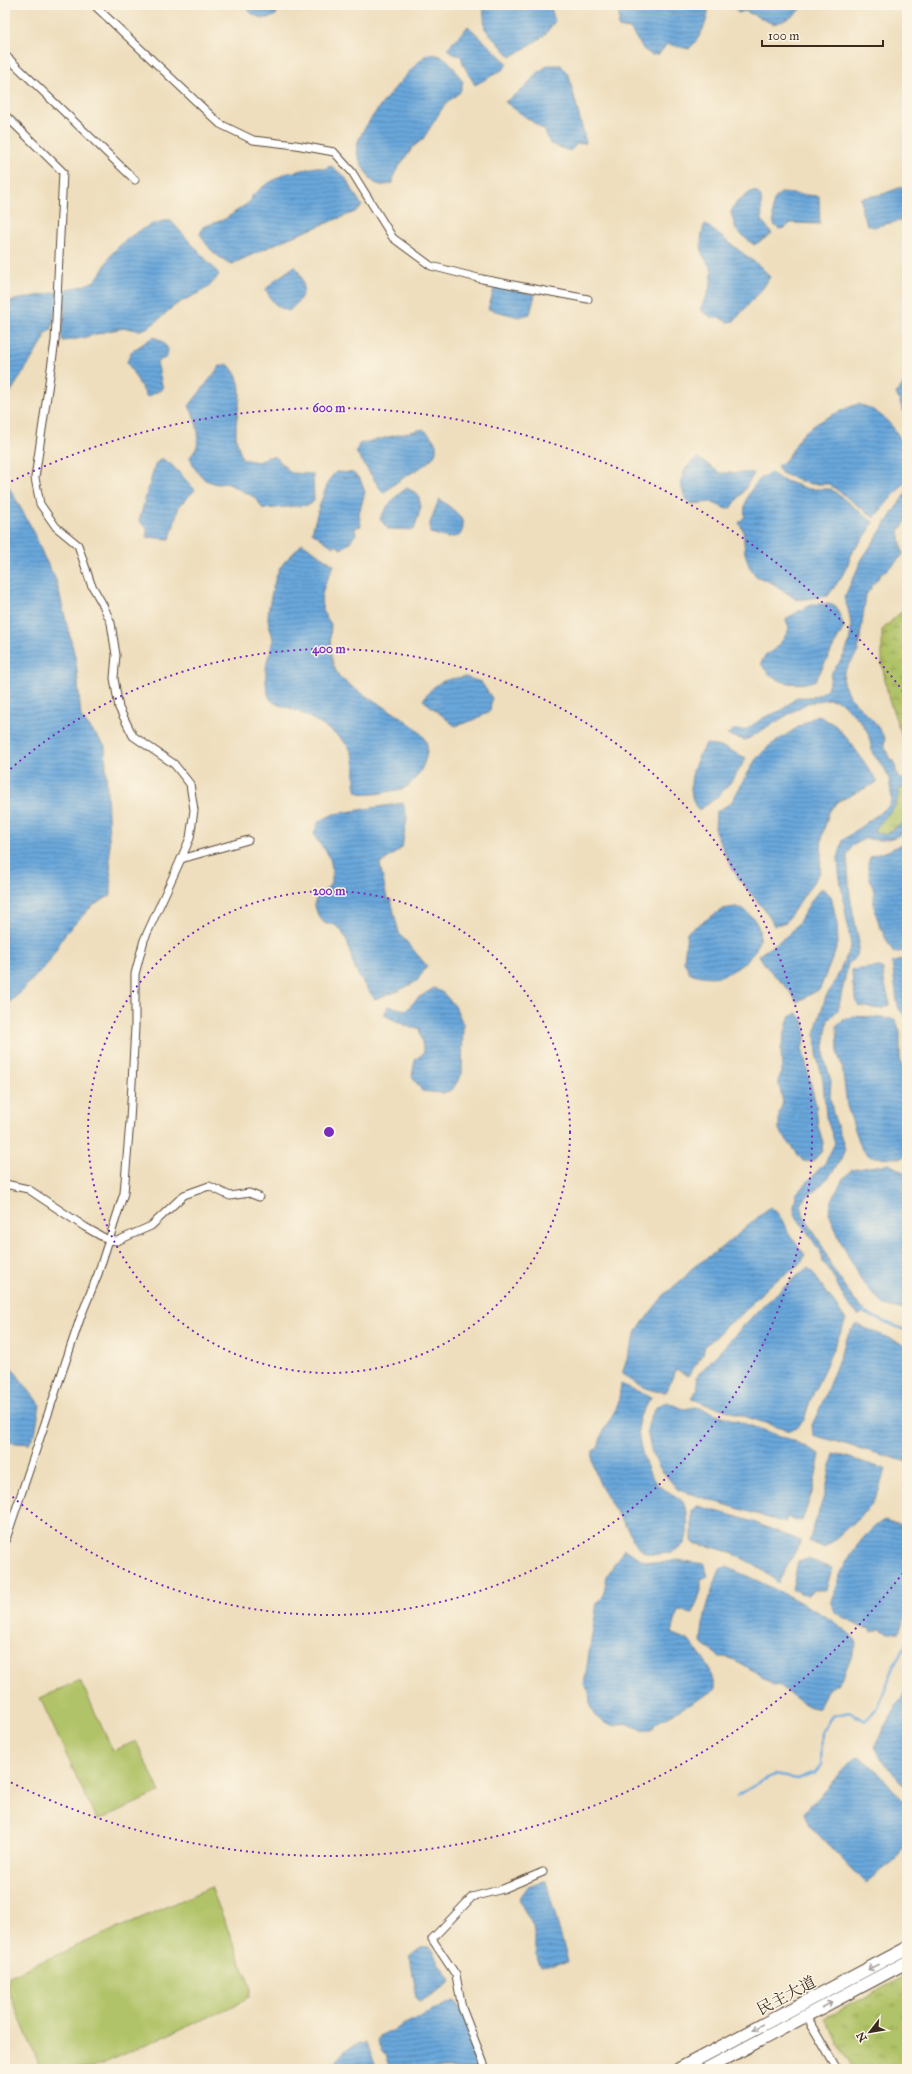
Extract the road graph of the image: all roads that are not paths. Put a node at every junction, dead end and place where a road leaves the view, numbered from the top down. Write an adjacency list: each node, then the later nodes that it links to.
1 (7, 5): 3 (street)
2 (94, 5): 7 (street)
3 (5, 9)
4 (5, 55): 6 (street)
5 (5, 115): 9 (street)
6 (134, 180)
7 (588, 299)
8 (248, 840): 9 (street)
9 (181, 859): 12 (street)
10 (5, 1184): 12 (street)
11 (259, 1197): 12 (street)
12 (108, 1240): 13 (street)
13 (5, 1542)
14 (543, 1872): 18 (street)
15 (907, 1948): 19 (main road, 民主大道, one-way to 19)
16 (907, 1962): 17 (main road, 民主大道, one-way to 16)
17 (806, 2016): 20 (main road, 民主大道); 21 (street)
18 (486, 2069)
19 (679, 2069)
20 (706, 2069)
21 (837, 2069)

